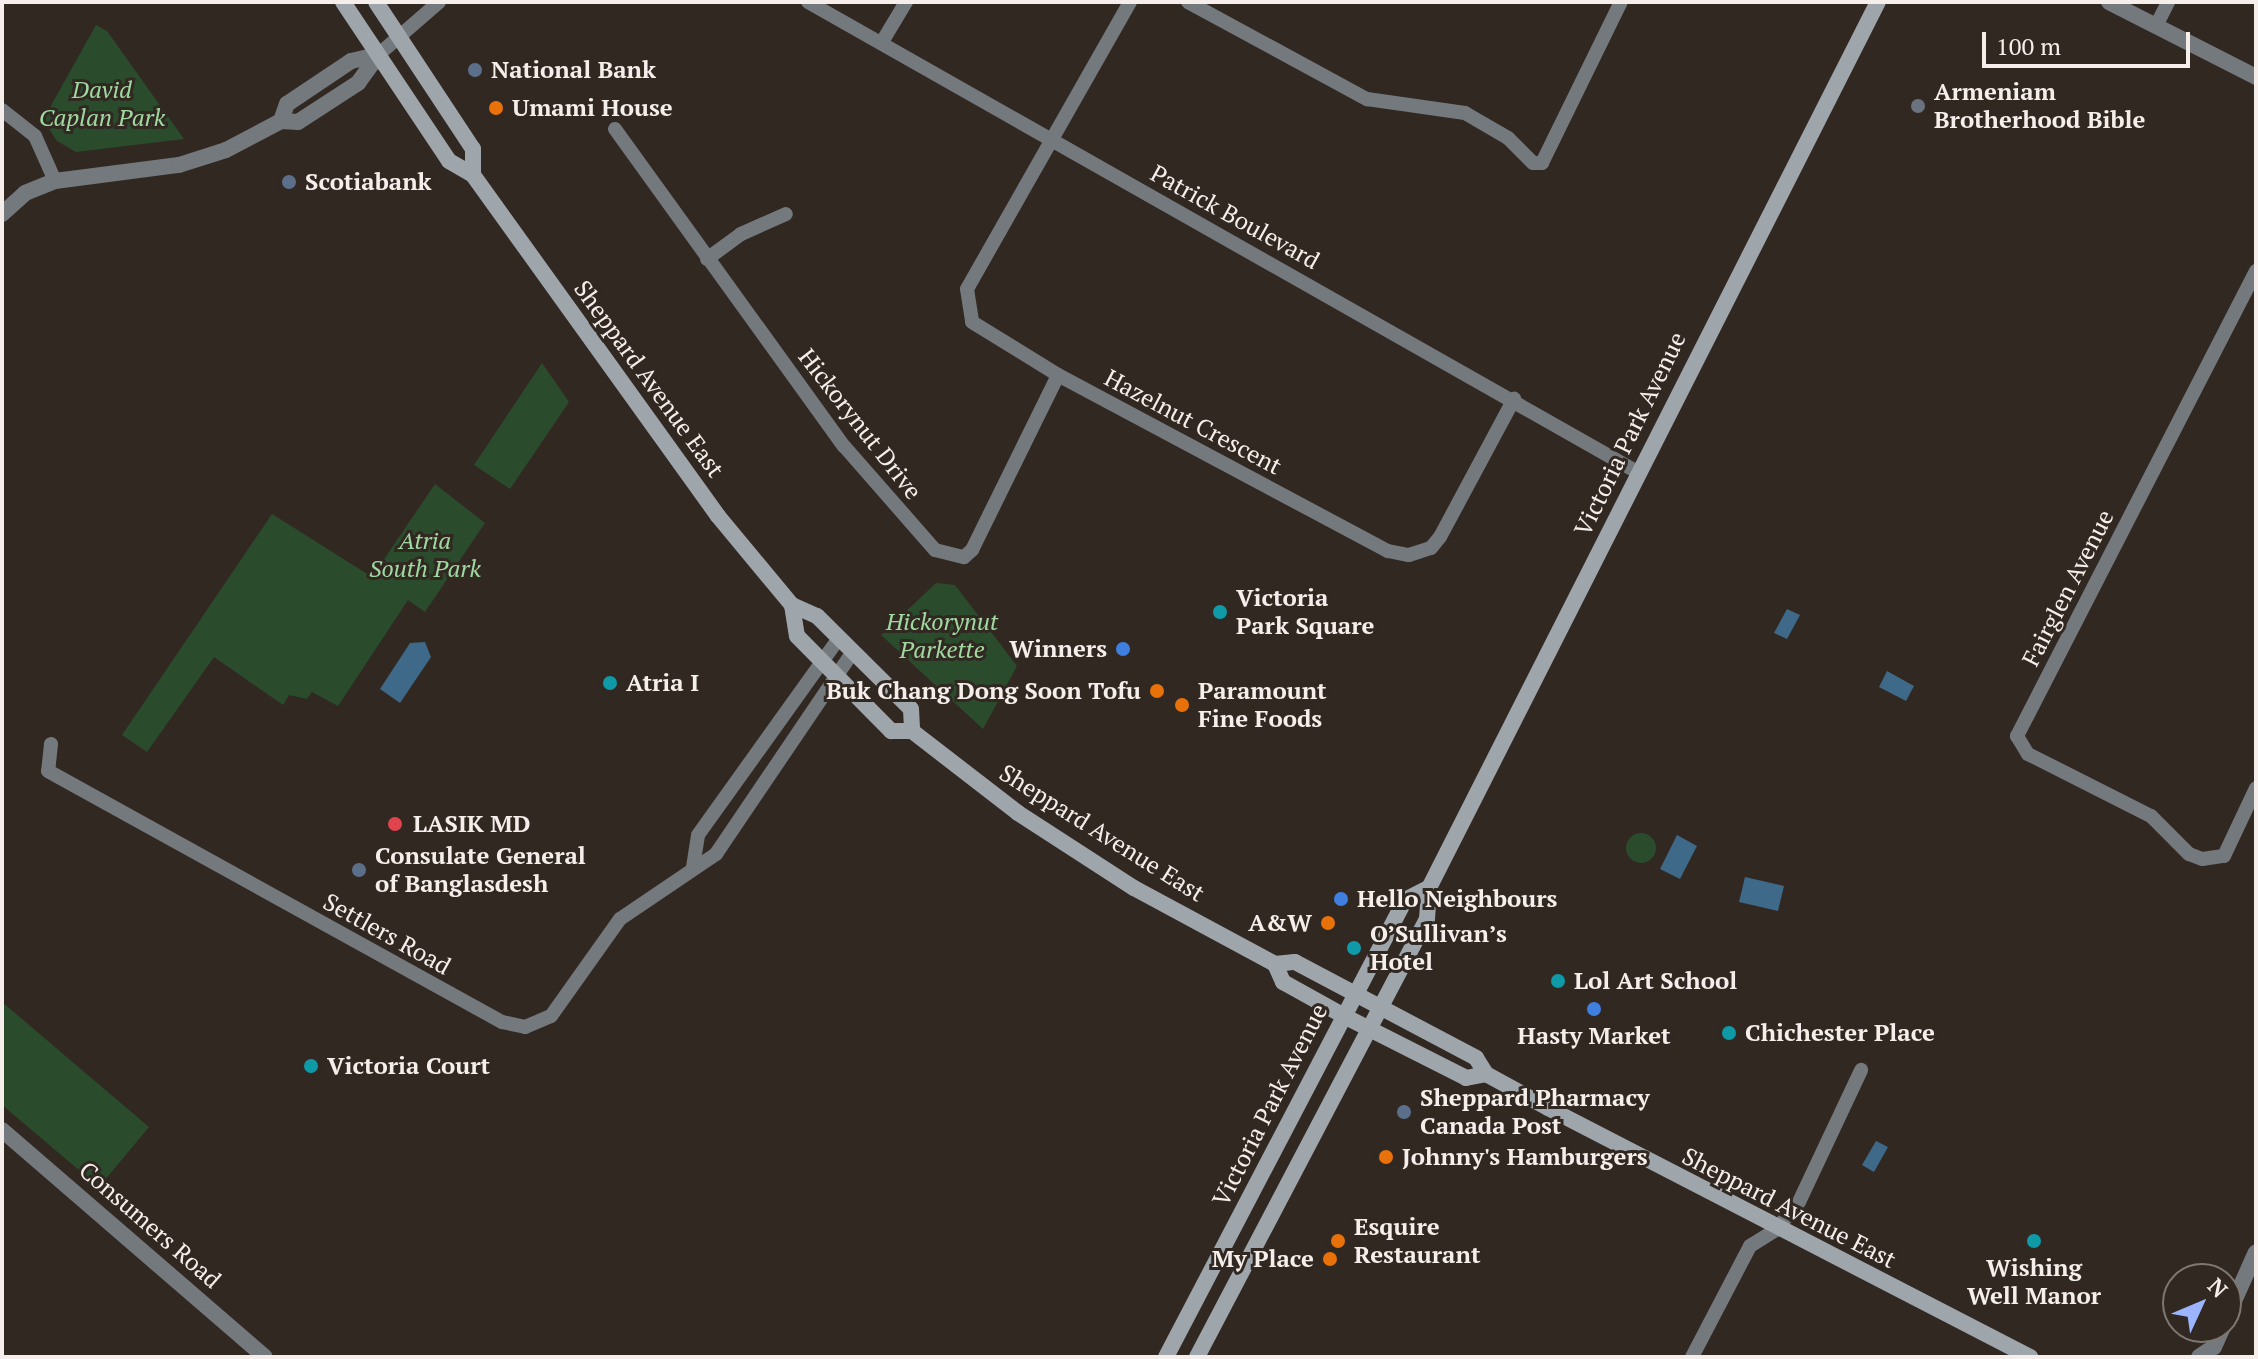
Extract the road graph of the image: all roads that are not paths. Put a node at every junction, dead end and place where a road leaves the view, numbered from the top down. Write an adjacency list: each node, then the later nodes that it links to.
1 (343, 2): 15 (main road, Sheppard Avenue East)
2 (376, 2): 13 (main road, Sheppard Avenue East)
3 (439, 2): 13 (street)
4 (808, 2): 14 (street, Patrick Boulevard)
5 (906, 2): 14 (street)
6 (1130, 2): 19 (street, Hazelnut Crescent)
7 (1188, 2): 8 (street)
8 (1621, 2)
9 (1878, 2): 28 (main road, Victoria Park Avenue)
10 (2109, 2): 12 (street)
11 (2168, 2): 12 (street)
12 (2156, 26): 16 (street)
13 (401, 39): 15 (street); 20 (main road, Sheppard Avenue East)
14 (882, 42): 19 (street, Patrick Boulevard)
15 (378, 55): 20 (main road, Sheppard Avenue East); 21 (street)
16 (2256, 77)
17 (2, 110): 21 (street)
18 (615, 129): 24 (street, Hickorynut Drive)
19 (1049, 138): 26 (street, Hazelnut Crescent); 27 (street, Patrick Boulevard)
20 (473, 175): 29 (main road, Sheppard Avenue East)
21 (55, 181): 22 (street)
22 (2, 214)
23 (786, 214): 24 (street)
24 (707, 259): 26 (street, Hickorynut Drive)
25 (2256, 271): 36 (street, Fairglen Avenue)
26 (1058, 375): 27 (street, Hazelnut Crescent)
27 (1514, 399): 28 (street, Patrick Boulevard)
28 (1639, 473): 38 (main road, Victoria Park Avenue)
29 (792, 605): 30 (main road, Sheppard Avenue East); 32 (main road, Sheppard Avenue East)
30 (839, 638): 31 (main road, Sheppard Avenue East); 32 (street)
31 (852, 653): 33 (street, Settlers Road); 34 (main road, Sheppard Avenue East)
32 (821, 665): 33 (main road, Sheppard Avenue East); 37 (street)
33 (836, 679): 34 (main road, Sheppard Avenue East); 37 (street, Settlers Road)
34 (912, 731): 39 (main road, Sheppard Avenue East)
35 (51, 744): 37 (street, Settlers Road)
36 (2256, 788)
37 (693, 867)
38 (1429, 888): 40 (main road, Victoria Park Avenue); 41 (main road, Victoria Park Avenue)
39 (1275, 964): 40 (main road, Sheppard Avenue East); 42 (main road, Sheppard Avenue East)
40 (1354, 994): 41 (main road, Sheppard Avenue East); 42 (main road, Victoria Park Avenue)
41 (1380, 1009): 43 (main road, Victoria Park Avenue); 45 (main road, Sheppard Avenue East)
42 (1344, 1016): 43 (main road, Sheppard Avenue East); 52 (main road, Victoria Park Avenue)
43 (1370, 1029): 45 (main road, Sheppard Avenue East); 53 (main road, Victoria Park Avenue)
44 (1861, 1070): 47 (street)
45 (1486, 1074): 47 (main road, Sheppard Avenue East)
46 (2, 1130): 51 (street, Consumers Road)
47 (1776, 1230): 54 (street); 55 (main road, Sheppard Avenue East)
48 (2256, 1252): 49 (street)
49 (2242, 1283)
50 (2215, 1352): 56 (street)
51 (265, 1357)
52 (1166, 1357)
53 (1197, 1357)
54 (1692, 1357)
55 (2030, 1357)
56 (2199, 1357)

